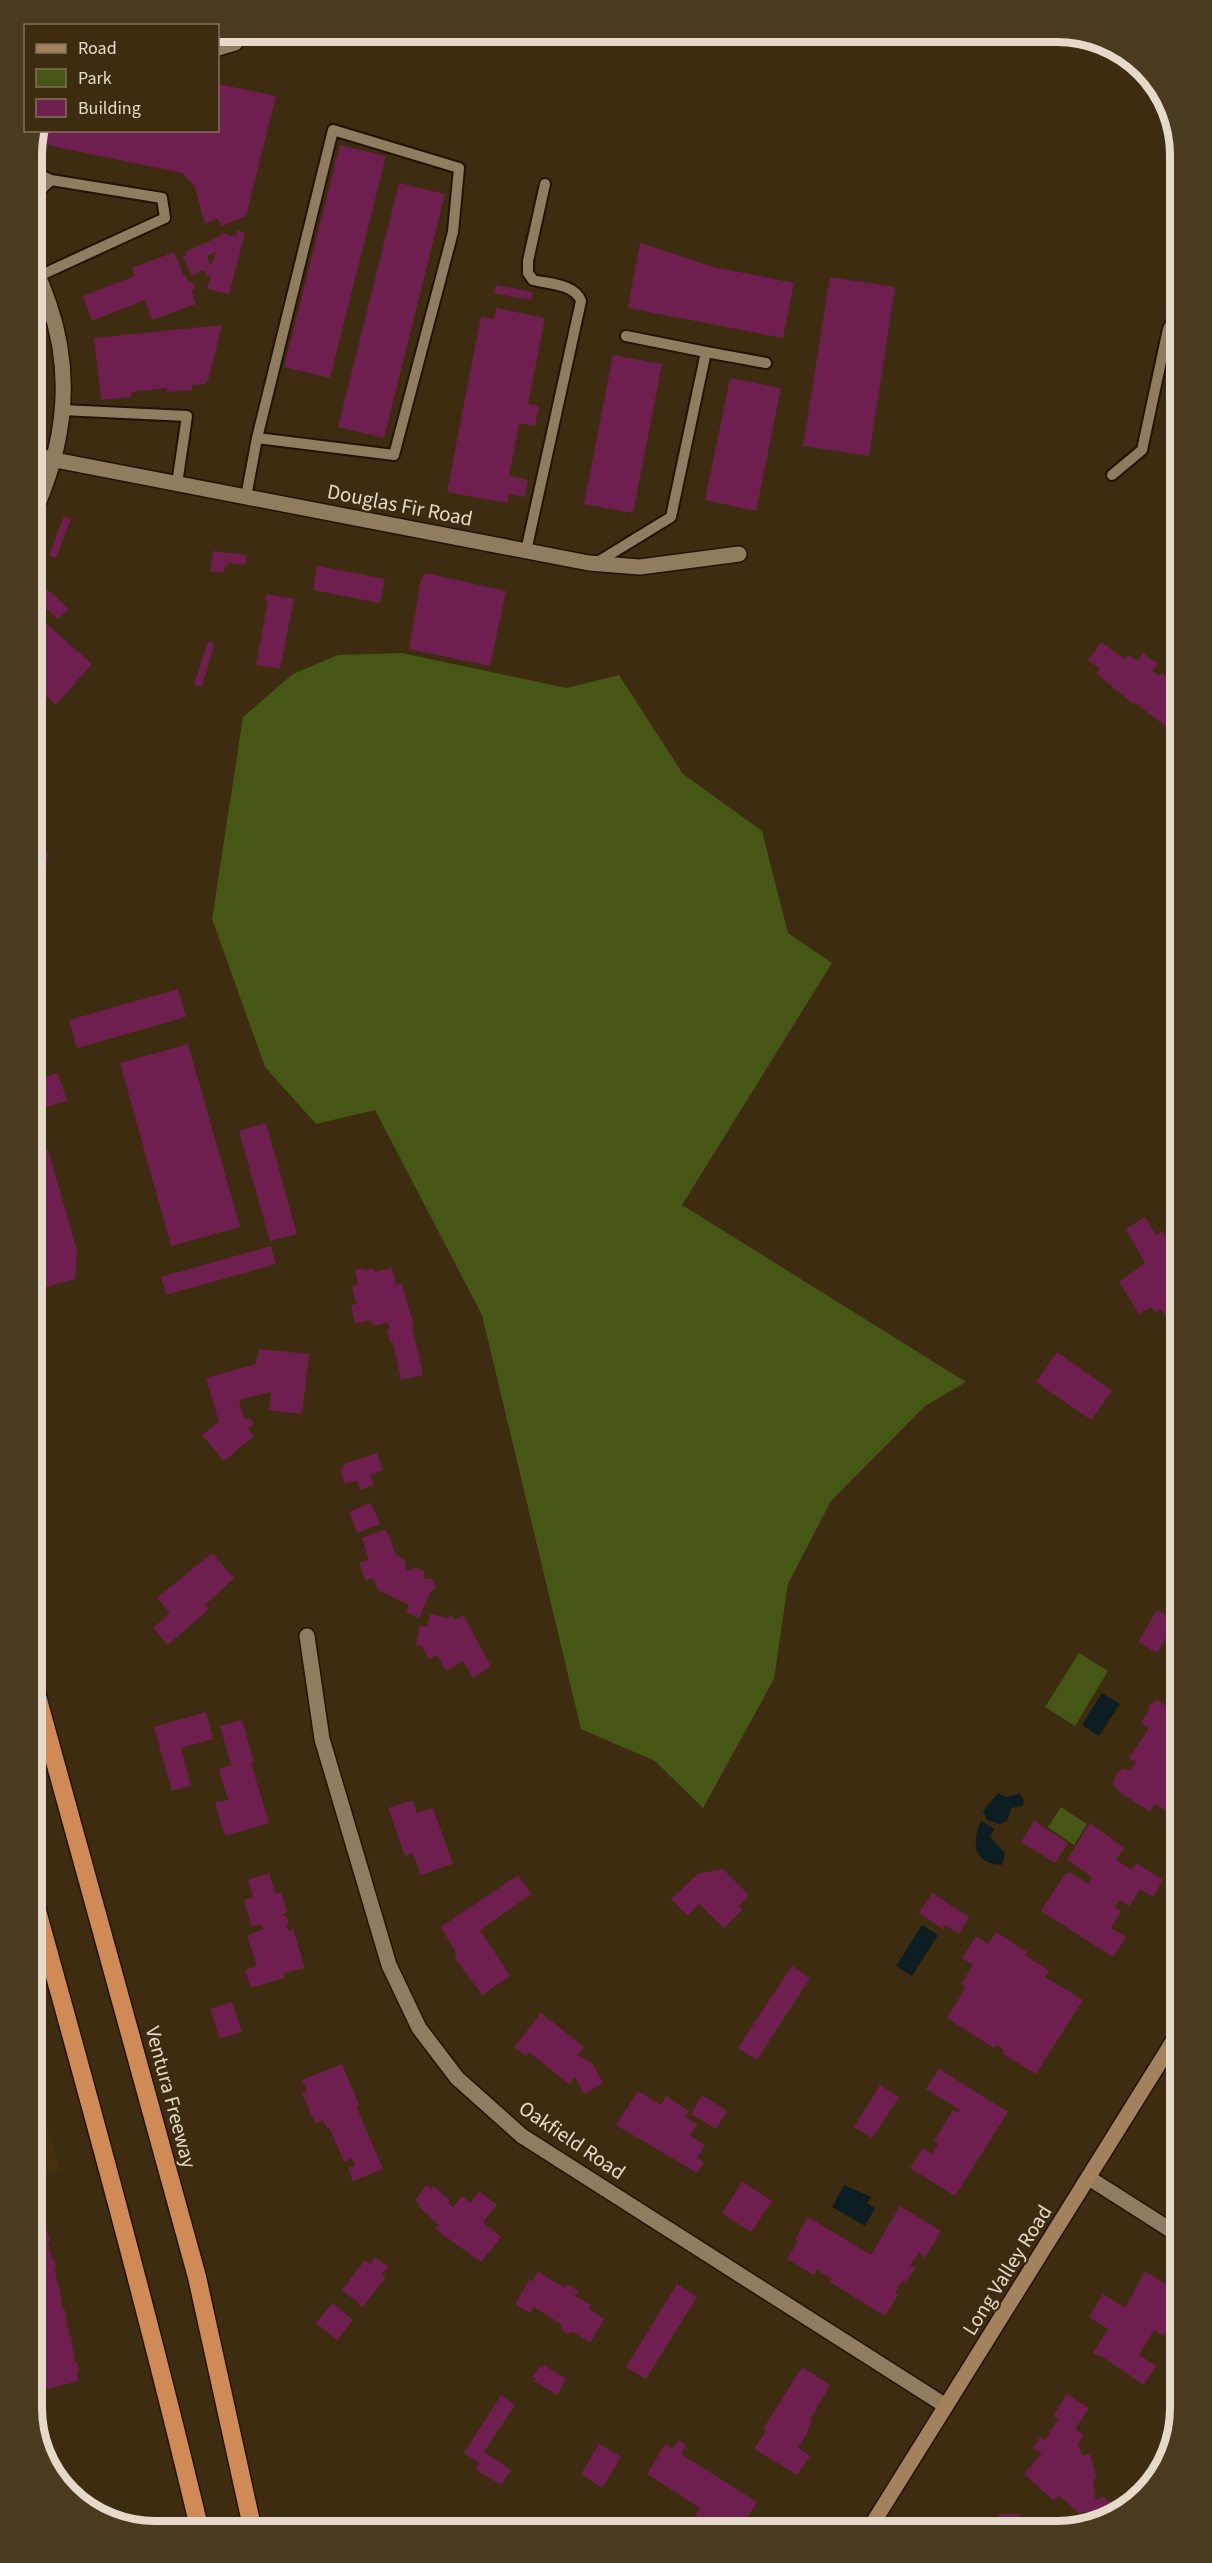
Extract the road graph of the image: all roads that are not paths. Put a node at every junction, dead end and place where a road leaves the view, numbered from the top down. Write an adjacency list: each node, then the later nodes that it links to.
1 (236, 42): 2 (street)
2 (219, 48)
3 (42, 176): 4 (lane)
4 (51, 180): 6 (lane); 7 (lane)
5 (545, 184): 21 (lane)
6 (42, 189)
7 (42, 269)
8 (42, 290): 13 (street)
9 (1170, 325): 17 (lane)
10 (626, 336): 11 (lane)
11 (706, 352): 12 (lane); 23 (lane)
12 (766, 363)
13 (62, 410): 16 (street); 18 (lane)
14 (257, 438): 14 (lane); 20 (lane)
15 (42, 453): 16 (lane)
16 (55, 460): 18 (street, Douglas Fir Road); 19 (street)
17 (1112, 476)
18 (177, 484): 20 (street, Douglas Fir Road)
19 (42, 492)
20 (246, 497): 21 (street, Douglas Fir Road)
21 (526, 551): 23 (street, Douglas Fir Road)
22 (739, 554): 23 (street, Douglas Fir Road)
23 (596, 564)
24 (307, 1636): 30 (street, Oakfield Road)
25 (42, 1714): 32 (highway, Ventura Freeway)
26 (42, 1929): 31 (highway)
27 (1170, 2046): 28 (street, Long Valley Road)
28 (1089, 2178): 29 (street); 30 (street, Long Valley Road)
29 (1170, 2230)
30 (946, 2406): 33 (street, Long Valley Road)
31 (198, 2521)
32 (251, 2521)
33 (874, 2521)

